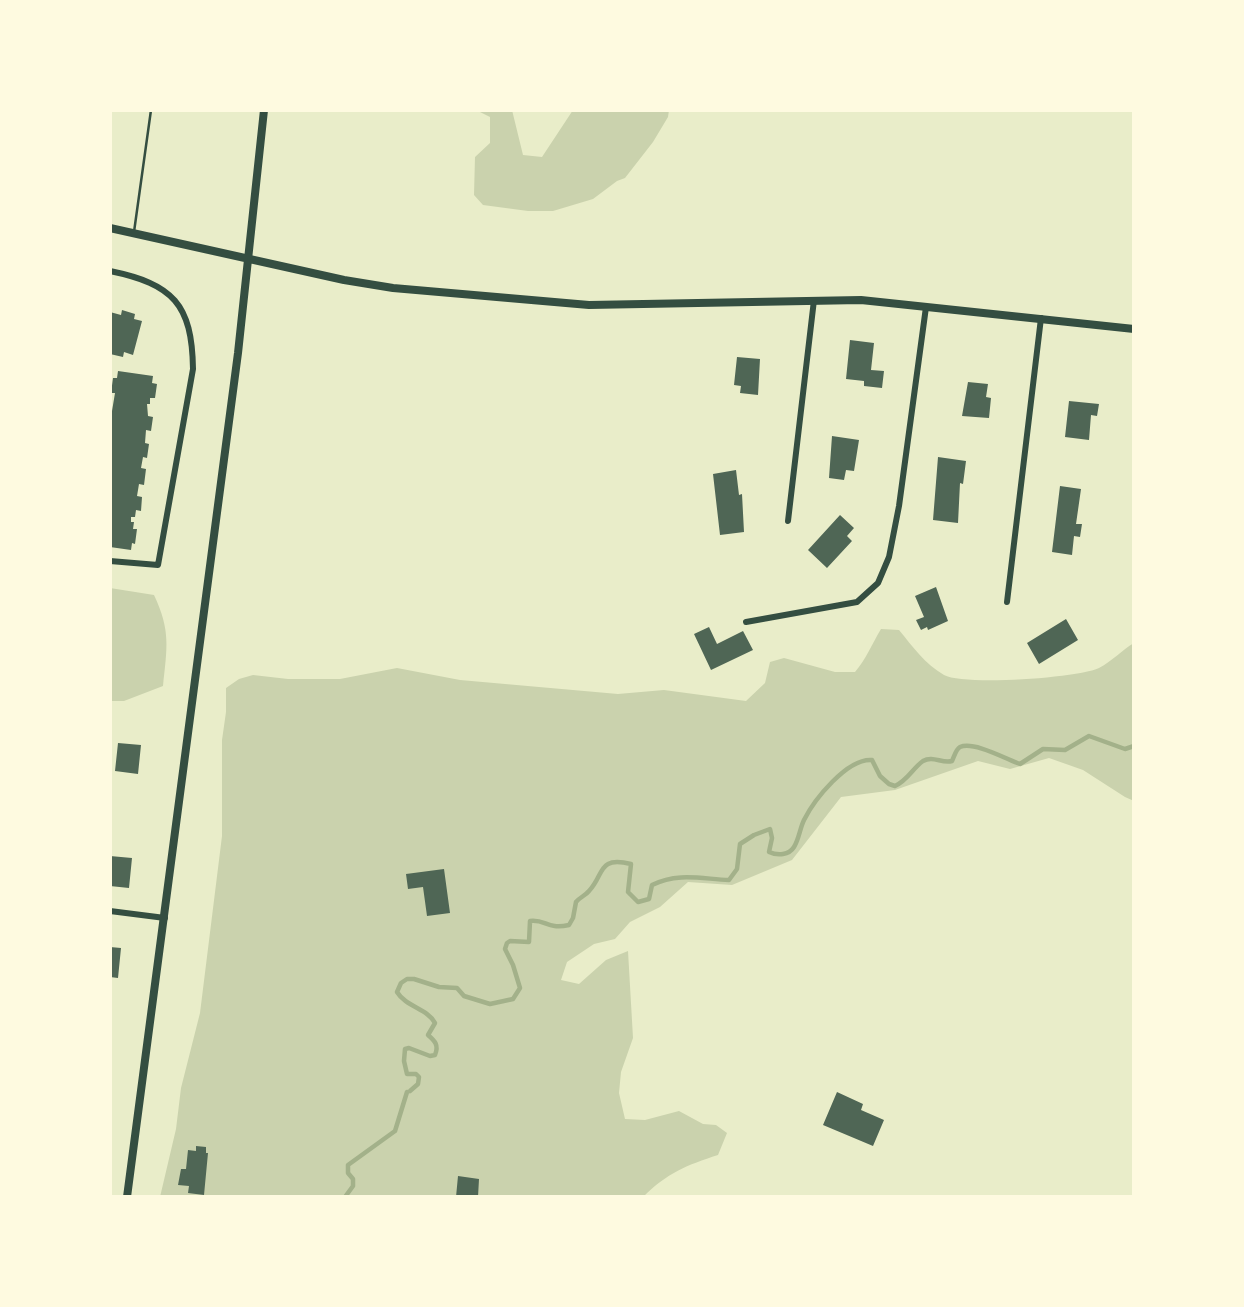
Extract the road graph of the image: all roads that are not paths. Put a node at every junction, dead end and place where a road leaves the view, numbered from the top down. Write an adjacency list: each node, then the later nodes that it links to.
1 (151, 110): 4 (lane)
2 (264, 110): 5 (street)
3 (110, 228): 4 (street)
4 (134, 233): 5 (street)
5 (248, 257): 7 (street); 16 (street)
6 (110, 271): 12 (street)
7 (814, 300): 8 (street); 11 (street)
8 (926, 307): 9 (street); 14 (street)
9 (1041, 318): 10 (street); 13 (street)
10 (1134, 329)
11 (788, 521)
12 (110, 561)
13 (1007, 602)
14 (746, 622)
15 (110, 911): 16 (street)
16 (165, 918): 17 (street)
17 (127, 1197)

